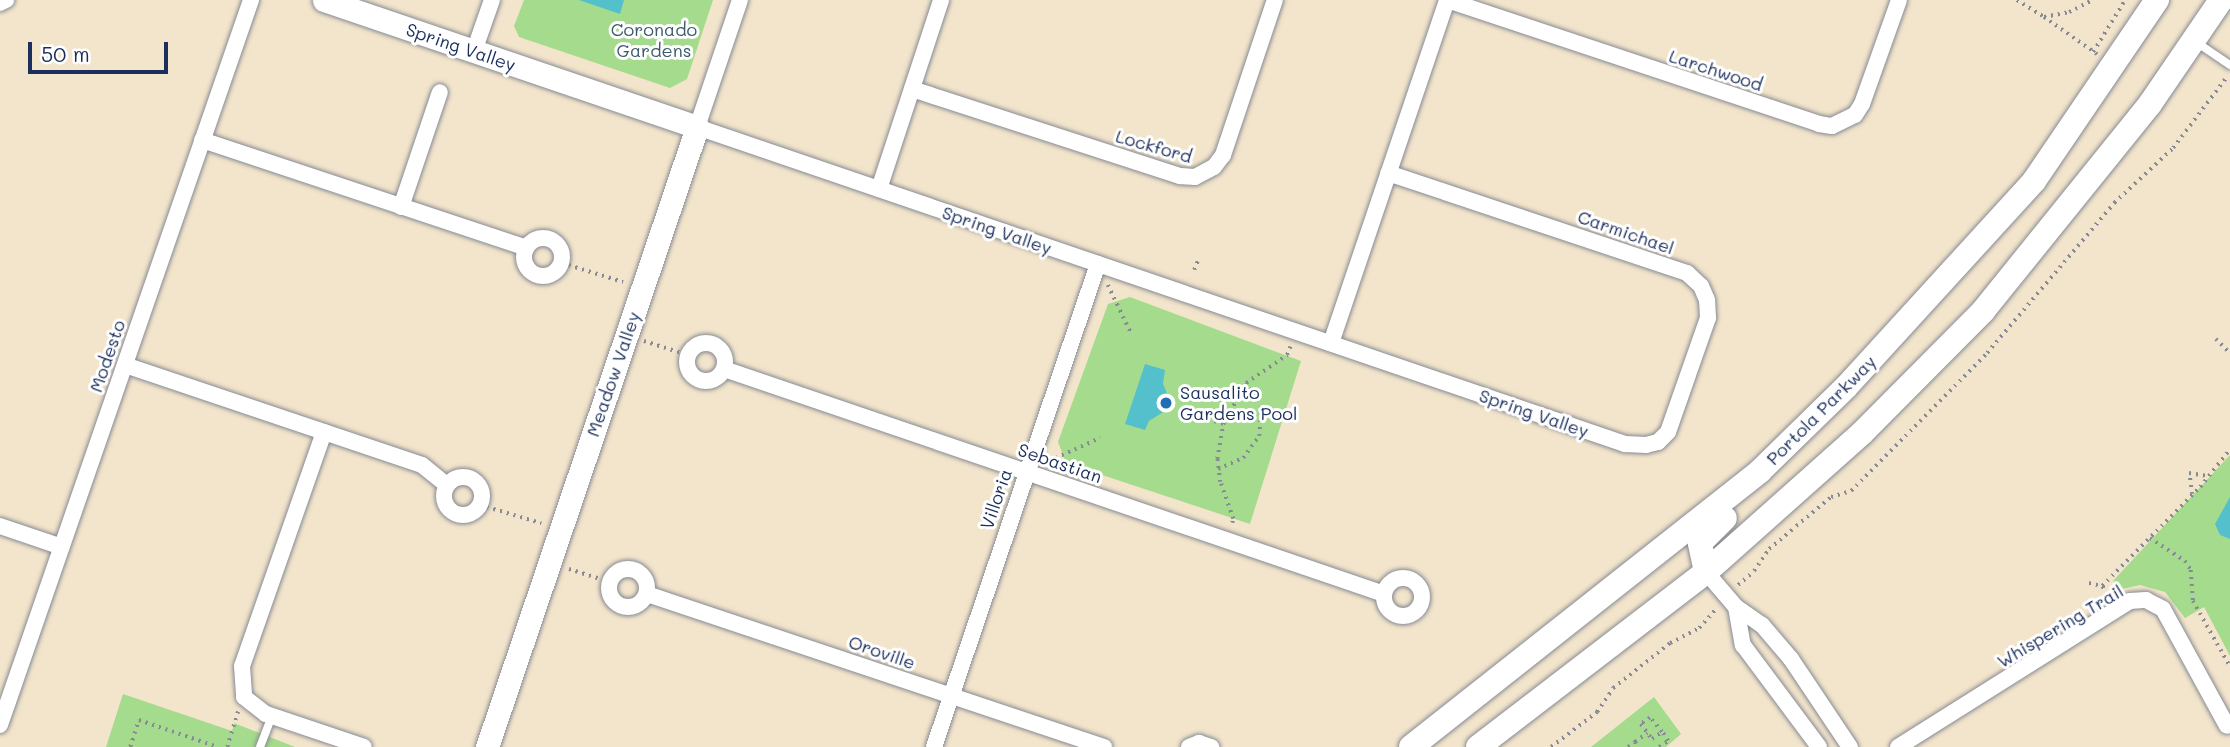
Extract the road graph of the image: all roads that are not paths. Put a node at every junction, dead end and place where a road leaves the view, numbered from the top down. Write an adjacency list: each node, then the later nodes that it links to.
1 (6, 0): 12 (street)
2 (251, 0): 19 (street, Modesto)
3 (324, 0): 14 (street, Spring Valley)
4 (492, 0): 14 (street)
5 (740, 0): 18 (street, Meadow Valley)
6 (941, 0): 16 (street)
7 (1275, 0): 16 (street, Lockford)
8 (1447, 0): 9 (street, Larchwood); 20 (street)
9 (1899, 0)
10 (2157, 0): 30 (main road, Portola Parkway)
11 (2221, 0): 13 (main road)
12 (0, 3)
13 (2194, 40): 15 (lane); 35 (main road)
14 (474, 51): 18 (street, Spring Valley)
15 (2230, 65)
16 (912, 89): 21 (street)
17 (440, 92): 22 (street)
18 (697, 127): 21 (street, Spring Valley); 45 (street, Meadow Valley)
19 (202, 140): 22 (street); 26 (street, Modesto)
20 (1388, 173): 25 (street); 29 (street, Carmichael)
21 (879, 189): 24 (street, Spring Valley)
22 (401, 207): 23 (street)
23 (526, 248): 23 (street)
24 (1098, 264): 25 (street, Spring Valley); 31 (street, Villoria)
25 (1331, 343): 29 (street, Spring Valley)
26 (125, 365): 28 (street); 34 (street, Modesto)
27 (724, 369): 27 (street); 31 (street, Sebastian)
28 (324, 432): 32 (street); 40 (street)
29 (1668, 432)
30 (1760, 471): 35 (main road); 50 (main road, Portola Parkway)
31 (1025, 472): 37 (street, Sebastian); 39 (street, Villoria)
32 (447, 485): 32 (street)
33 (0, 526): 34 (street)
34 (62, 547): 41 (street, Modesto)
35 (1706, 572): 38 (street); 51 (main road)
36 (647, 594): 36 (street); 39 (street, Oroville)
37 (1384, 594)
38 (1736, 607): 52 (street); 53 (street)
39 (951, 695): 46 (street, Villoria); 47 (street, Oroville)
40 (272, 715): 43 (lane); 44 (street)
41 (0, 725)
42 (2229, 726): 54 (street, Whispering Trail)
43 (260, 747)
44 (364, 747)
45 (486, 747)
46 (934, 747)
47 (1104, 747)
48 (1189, 747): 49 (street)
49 (1211, 747)
50 (1411, 747)
51 (1478, 747)
52 (1819, 747)
53 (1850, 747)
54 (1898, 747)

